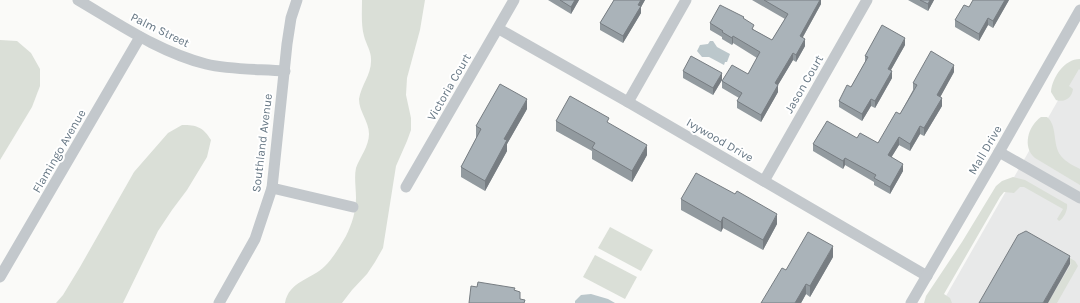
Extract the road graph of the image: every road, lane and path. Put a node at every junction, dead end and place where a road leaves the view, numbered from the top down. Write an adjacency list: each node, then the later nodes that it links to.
1 (78, 0): 8 (street, Palm Street)
2 (297, 0): 9 (street, Southland Avenue)
3 (514, 0): 7 (street, Victoria Court)
4 (686, 0): 10 (street)
5 (867, 0): 12 (street, Jason Court)
6 (1080, 10): 11 (street, Mall Drive)
7 (499, 29): 10 (street, Ivywood Drive); 13 (street, Victoria Court)
8 (140, 37): 9 (street, Palm Street); 18 (street, Flamingo Avenue)
9 (284, 70): 14 (street, Southland Avenue)
10 (628, 102): 12 (street, Ivywood Drive)
11 (999, 152): 15 (street); 17 (street, Mall Drive)
12 (764, 181): 17 (street, Ivywood Drive)
13 (406, 187)
14 (272, 188): 16 (street); 19 (street, Southland Avenue)
15 (1080, 198)
16 (353, 207)
17 (927, 276): 20 (street, Mall Drive)
18 (0, 277)
19 (219, 303)
20 (911, 303)

